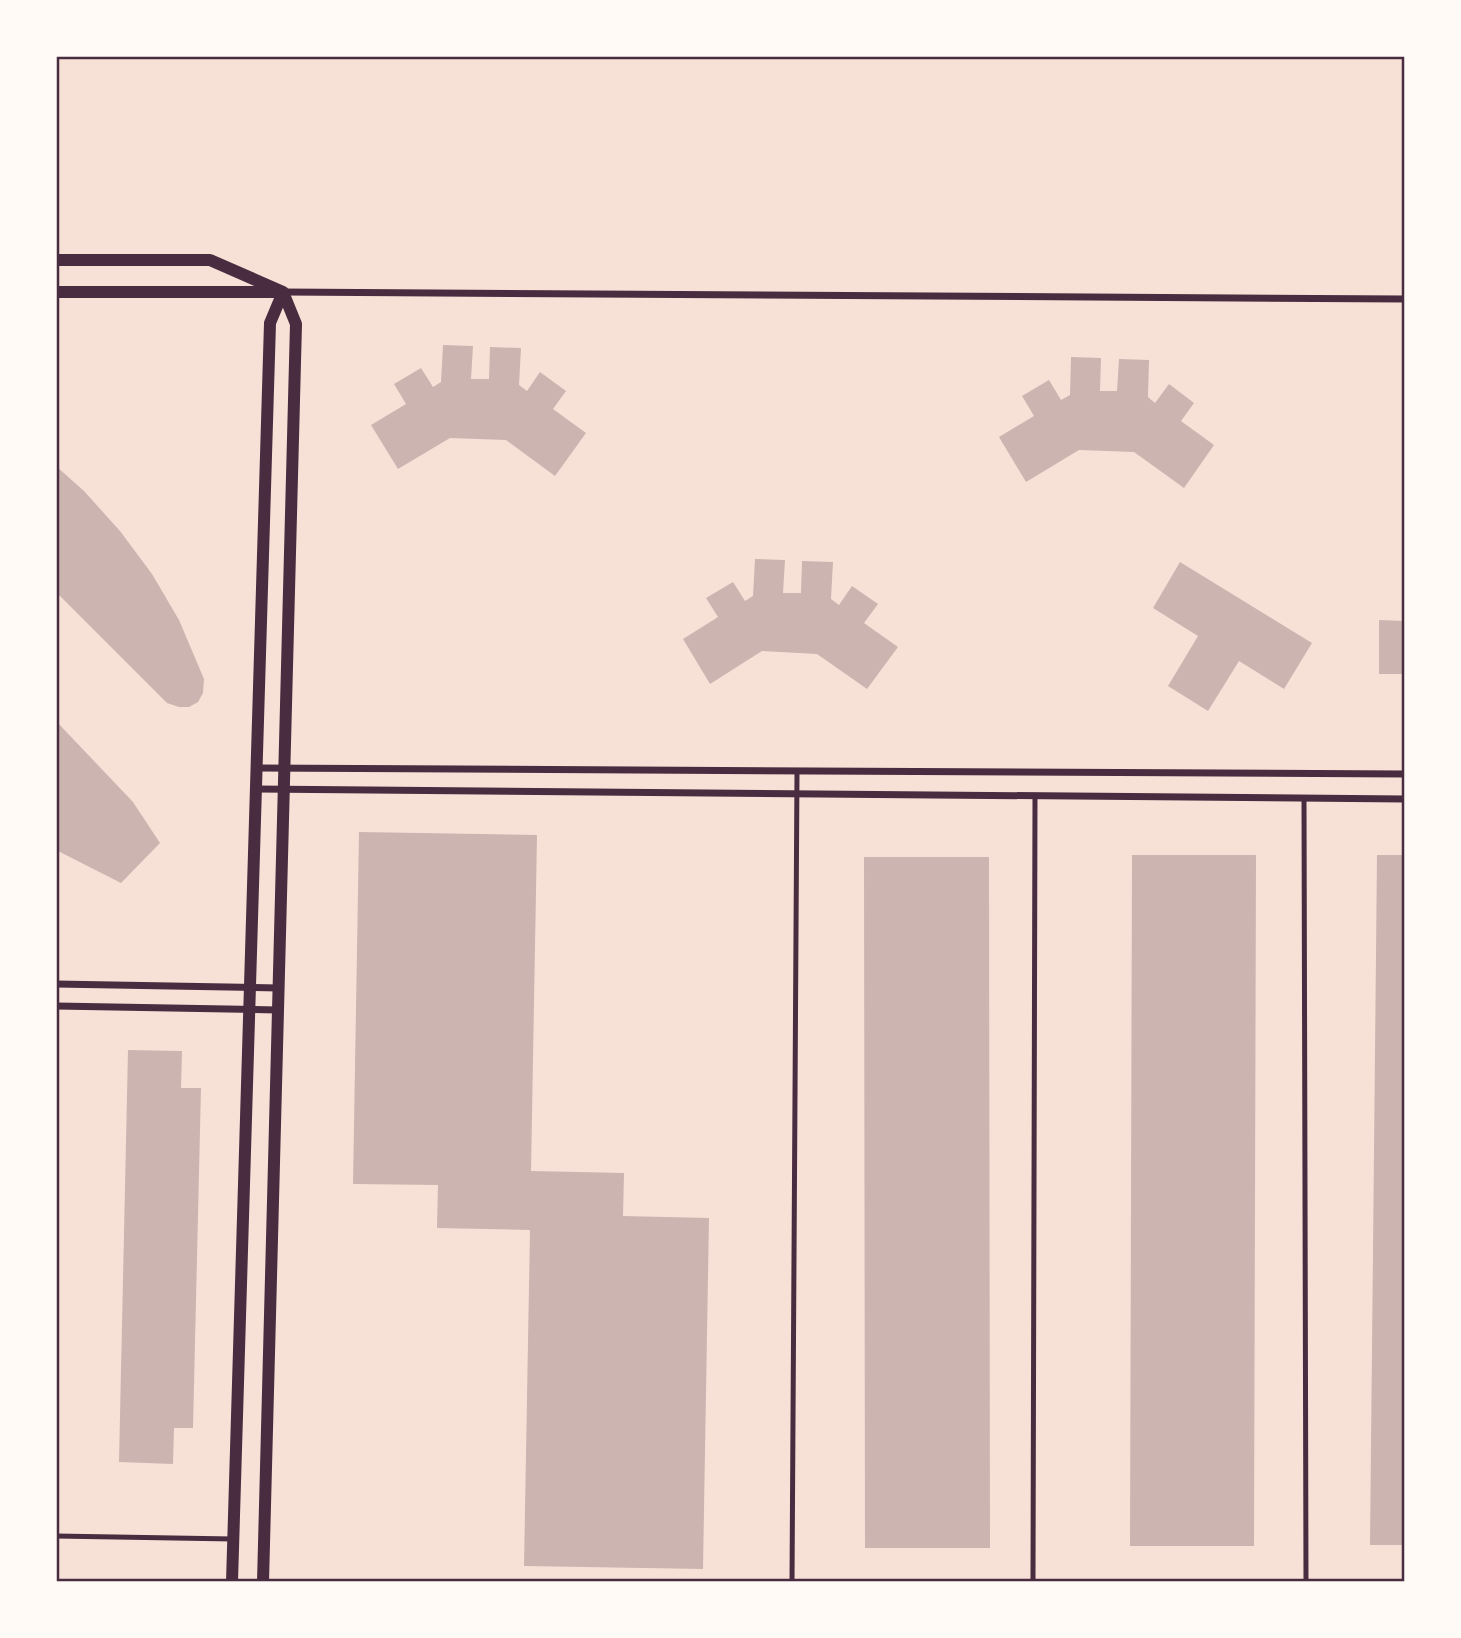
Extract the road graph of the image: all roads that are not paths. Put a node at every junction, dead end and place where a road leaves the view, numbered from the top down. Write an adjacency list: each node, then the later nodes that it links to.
1 (56, 260): 3 (street)
2 (56, 292): 3 (street)
3 (282, 292): 4 (street); 5 (street); 6 (street)
4 (1405, 299)
5 (257, 768): 6 (street); 9 (street)
6 (286, 768): 7 (street); 10 (street)
7 (797, 771): 8 (street); 11 (lane)
8 (1405, 774)
9 (257, 789): 10 (street); 16 (street)
10 (285, 790): 11 (street); 17 (street)
11 (797, 794): 12 (street); 25 (lane)
12 (1035, 796): 13 (street); 26 (lane)
13 (1304, 799): 14 (street); 27 (lane)
14 (1405, 799)
15 (56, 984): 16 (street)
16 (250, 987): 17 (street); 19 (street)
17 (279, 988): 20 (street)
18 (56, 1006): 19 (street)
19 (250, 1010): 20 (street); 22 (street)
20 (278, 1010): 24 (street)
21 (56, 1536): 22 (lane)
22 (233, 1539): 23 (street)
23 (232, 1582)
24 (263, 1582)
25 (792, 1582)
26 (1033, 1582)
27 (1306, 1582)

